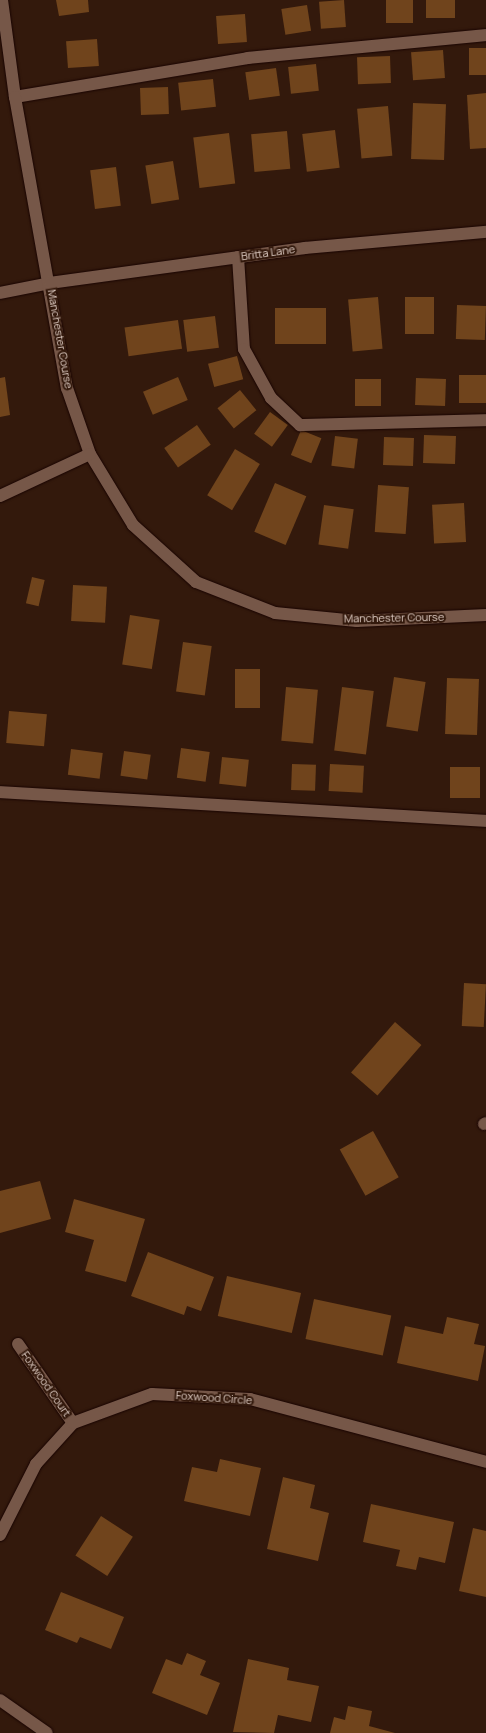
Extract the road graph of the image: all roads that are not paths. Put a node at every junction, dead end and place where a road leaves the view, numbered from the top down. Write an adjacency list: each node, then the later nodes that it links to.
1 (2, 0): 3 (street, Manchester Course)
2 (486, 35): 3 (street)
3 (15, 97): 6 (street, Manchester Course)
4 (486, 232): 5 (street, Britta Lane)
5 (238, 257): 6 (street, Britta Lane); 8 (street)
6 (50, 283): 7 (street, Britta Lane); 9 (street, Manchester Course)
7 (0, 293)
8 (486, 420)
9 (90, 454): 10 (street); 11 (street, Manchester Course)
10 (0, 496)
11 (486, 615)
12 (0, 792): 13 (street)
13 (486, 821)
14 (18, 1344): 15 (street, Foxwood Court)
15 (73, 1424): 16 (street, Foxwood Circle); 17 (street, Foxwood Circle)
16 (486, 1462)
17 (0, 1535)
18 (0, 1700): 19 (street)
19 (47, 1733)

